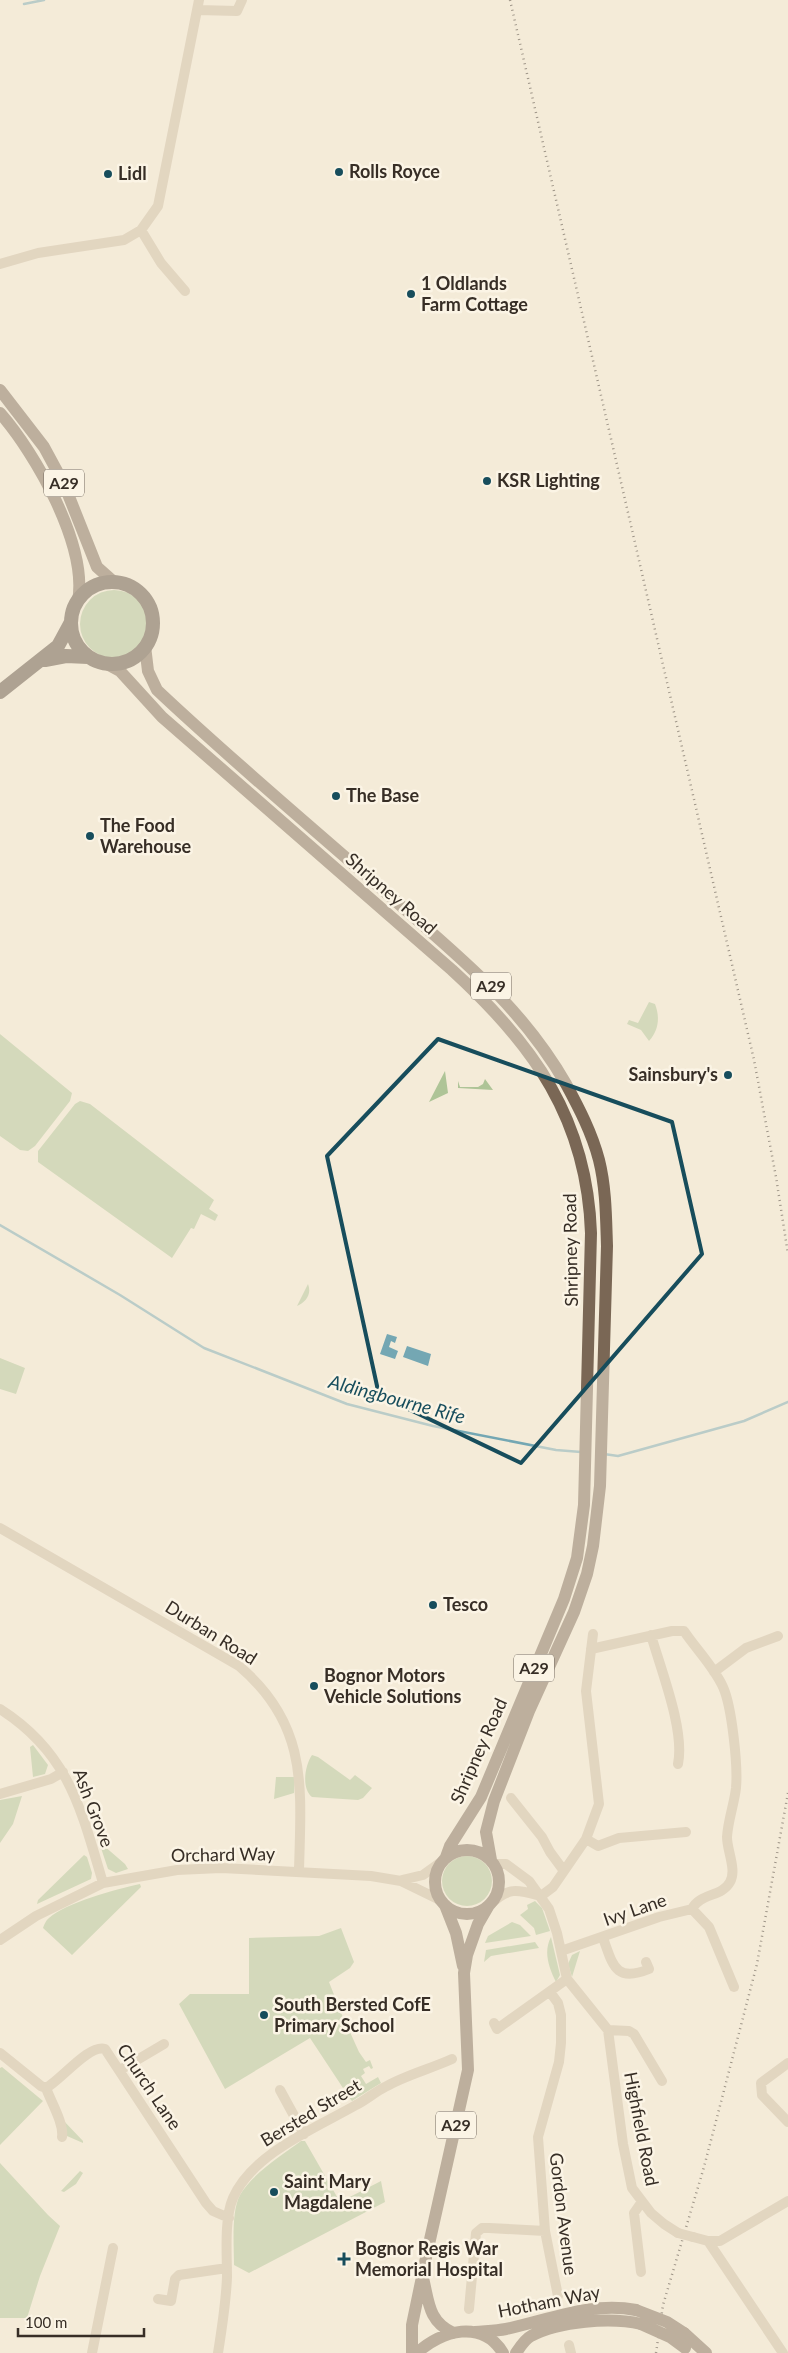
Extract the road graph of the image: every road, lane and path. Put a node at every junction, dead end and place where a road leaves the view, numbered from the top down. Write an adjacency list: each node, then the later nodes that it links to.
1 (242, 0): 2 (street)
2 (198, 5): 3 (street)
3 (141, 230): 4 (street); 5 (street)
4 (0, 264)
5 (185, 291)
6 (0, 390): 8 (main road, A29)
7 (0, 413): 9 (main road, A29)
8 (115, 582): 9 (highway); 11 (highway)
9 (78, 601): 10 (highway)
10 (71, 621): 12 (highway); 13 (highway)
11 (146, 646): 14 (highway); 30 (main road, Shripney Road / A29)
12 (88, 656): 13 (highway); 14 (highway)
13 (42, 661): 15 (highway)
14 (107, 664): 29 (main road, Shripney Road / A29)
15 (0, 692)
16 (0, 1528): 31 (street, Durban Road)
17 (593, 1634): 20 (street)
18 (651, 1635): 20 (street); 21 (street); 23 (street)
19 (778, 1636): 21 (street)
20 (591, 1650): 28 (street)
21 (714, 1672): 38 (street)
22 (0, 1709): 24 (street, Ash Grove)
23 (678, 1764)
24 (64, 1772): 25 (street); 34 (street, Ash Grove)
25 (0, 1794)
26 (511, 1798): 32 (street)
27 (686, 1832): 28 (street)
28 (586, 1839): 32 (street)
29 (444, 1860): 30 (main road); 33 (street); 36 (main road, Shripney Road)
30 (492, 1862): 35 (street, Highfield Road); 37 (main road, Shripney Road)
31 (300, 1871): 33 (street, Orchard Way); 34 (street, Orchard Way)
32 (564, 1871): 35 (street)
33 (401, 1880): 36 (street)
34 (103, 1883): 40 (street, Orchard Way)
35 (541, 1896): 37 (street); 41 (street, Highfield Road)
36 (443, 1903): 37 (main road); 43 (main road, Shripney Road / A29)
37 (490, 1904): 43 (main road, Shripney Road / A29)
38 (692, 1909): 39 (street, Ivy Lane); 45 (street, Ivy Lane)
39 (604, 1938): 41 (street, Ivy Lane); 42 (street)
40 (0, 1940)
41 (561, 1952): 44 (street, Highfield Road)
42 (646, 1962)
43 (464, 1973): 68 (main road, Shripney Road / A29)
44 (567, 1979): 46 (street); 48 (street, Highfield Road)
45 (734, 1988)
46 (550, 1992): 47 (street); 63 (street, Gordon Avenue)
47 (494, 2023)
48 (608, 2030): 54 (street); 60 (street, Highfield Road)
49 (164, 2044): 53 (street)
50 (0, 2053): 55 (street)
51 (452, 2059): 58 (street, Bersted Street)
52 (788, 2063): 57 (street)
53 (120, 2070): 55 (street, Church Lane); 62 (street, Church Lane)
54 (662, 2081)
55 (46, 2088): 59 (street)
56 (280, 2090): 58 (street)
57 (788, 2122)
58 (304, 2134): 62 (street, Bersted Street)
59 (62, 2137)
60 (641, 2202): 64 (street, Highfield Road, bridge); 67 (street)
61 (787, 2204): 64 (street)
62 (229, 2218): 66 (street, Bersted Street)
63 (545, 2231): 69 (street, Gordon Avenue); 71 (street)
64 (708, 2241): 83 (street)
65 (113, 2248): 76 (street)
66 (227, 2268): 70 (street); 77 (street, Bersted Street)
67 (641, 2272)
68 (423, 2276): 73 (main road, Shripney Road / A29); 78 (main road, Shripney Road / A29)
69 (558, 2296)
70 (158, 2299)
71 (469, 2309)
72 (542, 2326): 74 (main road, Hotham Way); 75 (main road, Hotham Way, bridge); 81 (main road, Hotham Way); 82 (main road, Hotham Way, bridge)
73 (453, 2332): 74 (main road, Hotham Way); 79 (main road)
74 (475, 2332): 80 (main road)
75 (688, 2351)
76 (92, 2353)
77 (218, 2353)
78 (412, 2353)
79 (417, 2353)
80 (503, 2353)
81 (516, 2353)
82 (706, 2353)
83 (783, 2353)

